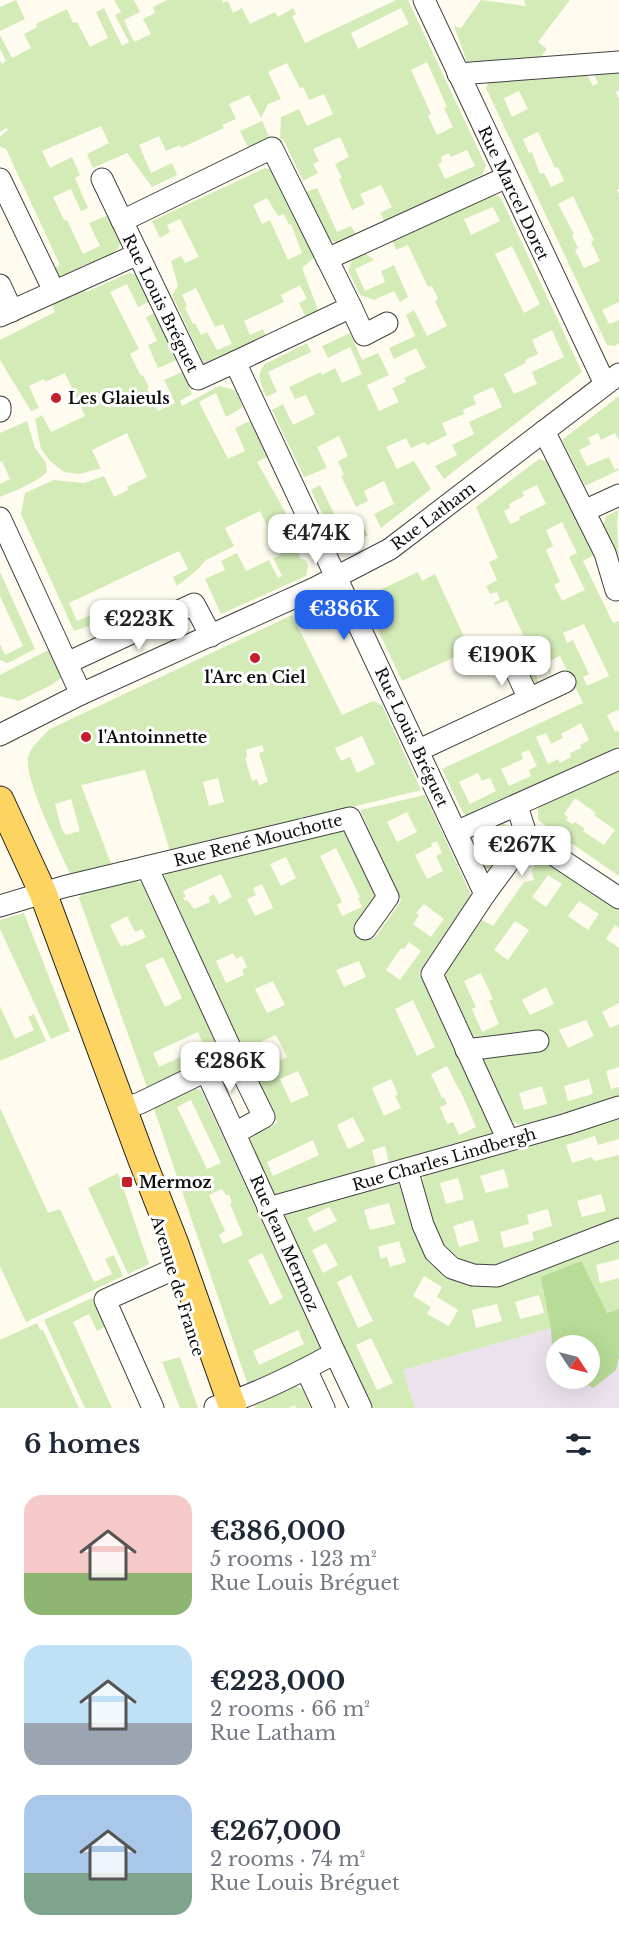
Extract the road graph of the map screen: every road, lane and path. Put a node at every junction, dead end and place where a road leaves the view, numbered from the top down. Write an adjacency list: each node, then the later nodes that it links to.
1 (424, 0): 3 (street, Rue Marcel Doret)
2 (619, 62): 3 (street)
3 (458, 74): 4 (street, Rue Marcel Doret)
4 (507, 177): 9 (street); 16 (street, Rue Marcel Doret)
5 (0, 179): 11 (street)
6 (102, 179): 7 (street, Rue Louis Bréguet)
7 (122, 221): 8 (street, Rue Louis Bréguet); 9 (street)
8 (138, 254): 11 (street); 15 (street, Rue Louis Bréguet)
9 (327, 259): 12 (street)
10 (0, 285): 13 (street)
11 (54, 291): 13 (street)
12 (351, 307): 14 (street); 15 (street)
13 (6, 314)
14 (387, 323)
15 (235, 362): 21 (street, Rue Louis Bréguet)
16 (612, 379): 17 (street, Rue Latham)
17 (544, 431): 19 (street); 21 (street, Rue Latham)
18 (619, 495): 19 (street)
19 (585, 512): 22 (street)
20 (0, 518): 25 (street)
21 (335, 578): 23 (street, Rue Latham); 30 (street, Rue Louis Bréguet)
22 (616, 590)
23 (211, 636): 25 (street); 27 (street, Rue Latham)
24 (510, 658): 28 (street)
25 (67, 663): 27 (street)
26 (565, 682): 28 (street)
27 (81, 694): 29 (street, Rue Latham)
28 (529, 699): 30 (street)
29 (0, 735)
30 (419, 750): 34 (street, Rue Louis Bréguet)
31 (619, 759): 33 (street)
32 (0, 800): 37 (main road, Avenue de France)
33 (517, 806): 34 (street); 35 (street)
34 (456, 832): 38 (street, Rue Louis Bréguet)
35 (527, 837): 38 (street); 39 (street)
36 (147, 867): 37 (street, Rue René Mouchotte); 41 (street, Rue René Mouchotte); 44 (street)
37 (43, 893): 40 (street, Rue René Mouchotte); 47 (main road, Avenue de France)
38 (485, 894): 43 (street)
39 (619, 898)
40 (0, 906)
41 (366, 928)
42 (538, 1041): 43 (street)
43 (466, 1050): 49 (street)
44 (234, 1056): 45 (street); 48 (street)
45 (206, 1071): 47 (street); 48 (street, Rue Jean Mermoz)
46 (619, 1107): 49 (street, Rue Charles Lindbergh)
47 (123, 1109): 53 (main road, Avenue de France)
48 (235, 1132): 51 (street, Rue Jean Mermoz)
49 (508, 1140): 50 (street, Rue Charles Lindbergh)
50 (407, 1169): 51 (street, Rue Charles Lindbergh); 52 (street)
51 (268, 1208): 54 (street, Rue Jean Mermoz)
52 (619, 1229)
53 (177, 1268): 56 (main road, Avenue de France); 57 (street)
54 (334, 1353): 55 (street); 59 (street, Rue Jean Mermoz)
55 (306, 1369): 56 (street); 58 (street)
56 (223, 1406)
57 (153, 1408)
58 (324, 1408)
59 (361, 1408)

